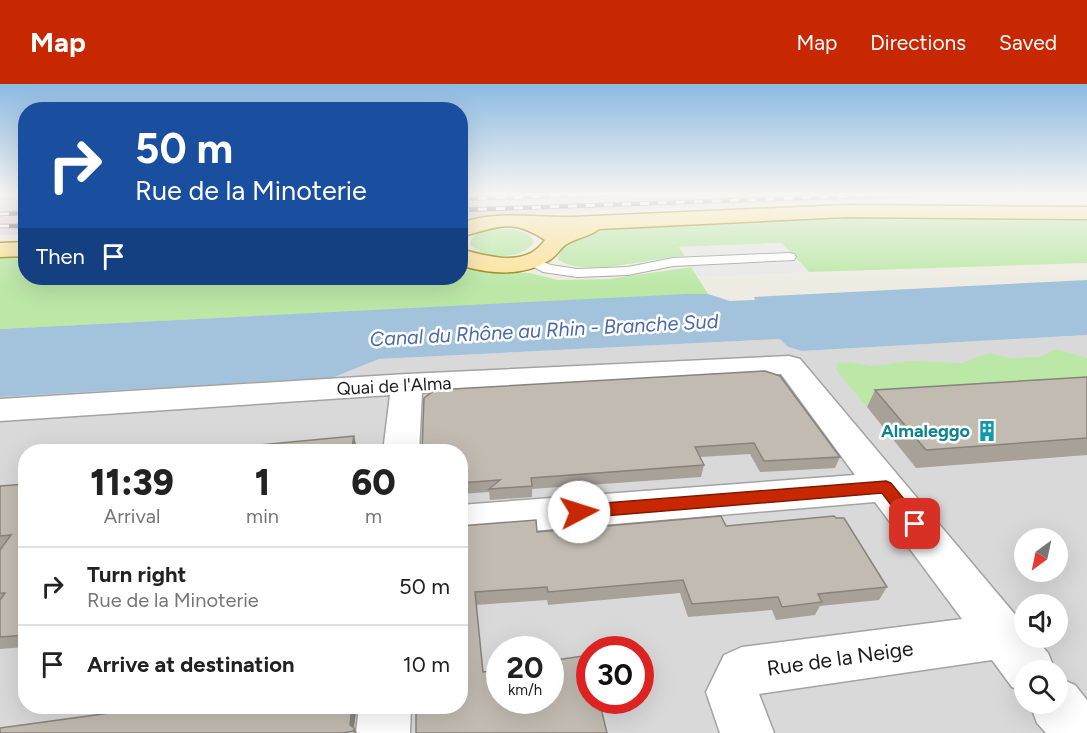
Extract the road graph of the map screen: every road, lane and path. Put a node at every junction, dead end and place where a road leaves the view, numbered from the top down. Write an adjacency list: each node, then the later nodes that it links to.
1 (533, 224): 3 (main road)
2 (594, 224): 3 (main road)
3 (554, 242): 8 (main road)
4 (18, 249): 5 (main road)
5 (0, 250)
6 (789, 257): 8 (lane)
7 (468, 259): 8 (main road)
8 (530, 261)
9 (407, 384): 10 (street, Quai de l'Alma); 11 (street); 12 (street, Quai de l'Alma)
10 (0, 410)
11 (402, 444)
12 (886, 487): 13 (street); 14 (street)
13 (468, 520)
14 (1016, 653): 18 (street, Rue de la Neige)
15 (384, 714): 17 (street)
16 (1064, 714): 19 (street)
17 (383, 733)
18 (747, 733)
19 (1080, 733)

